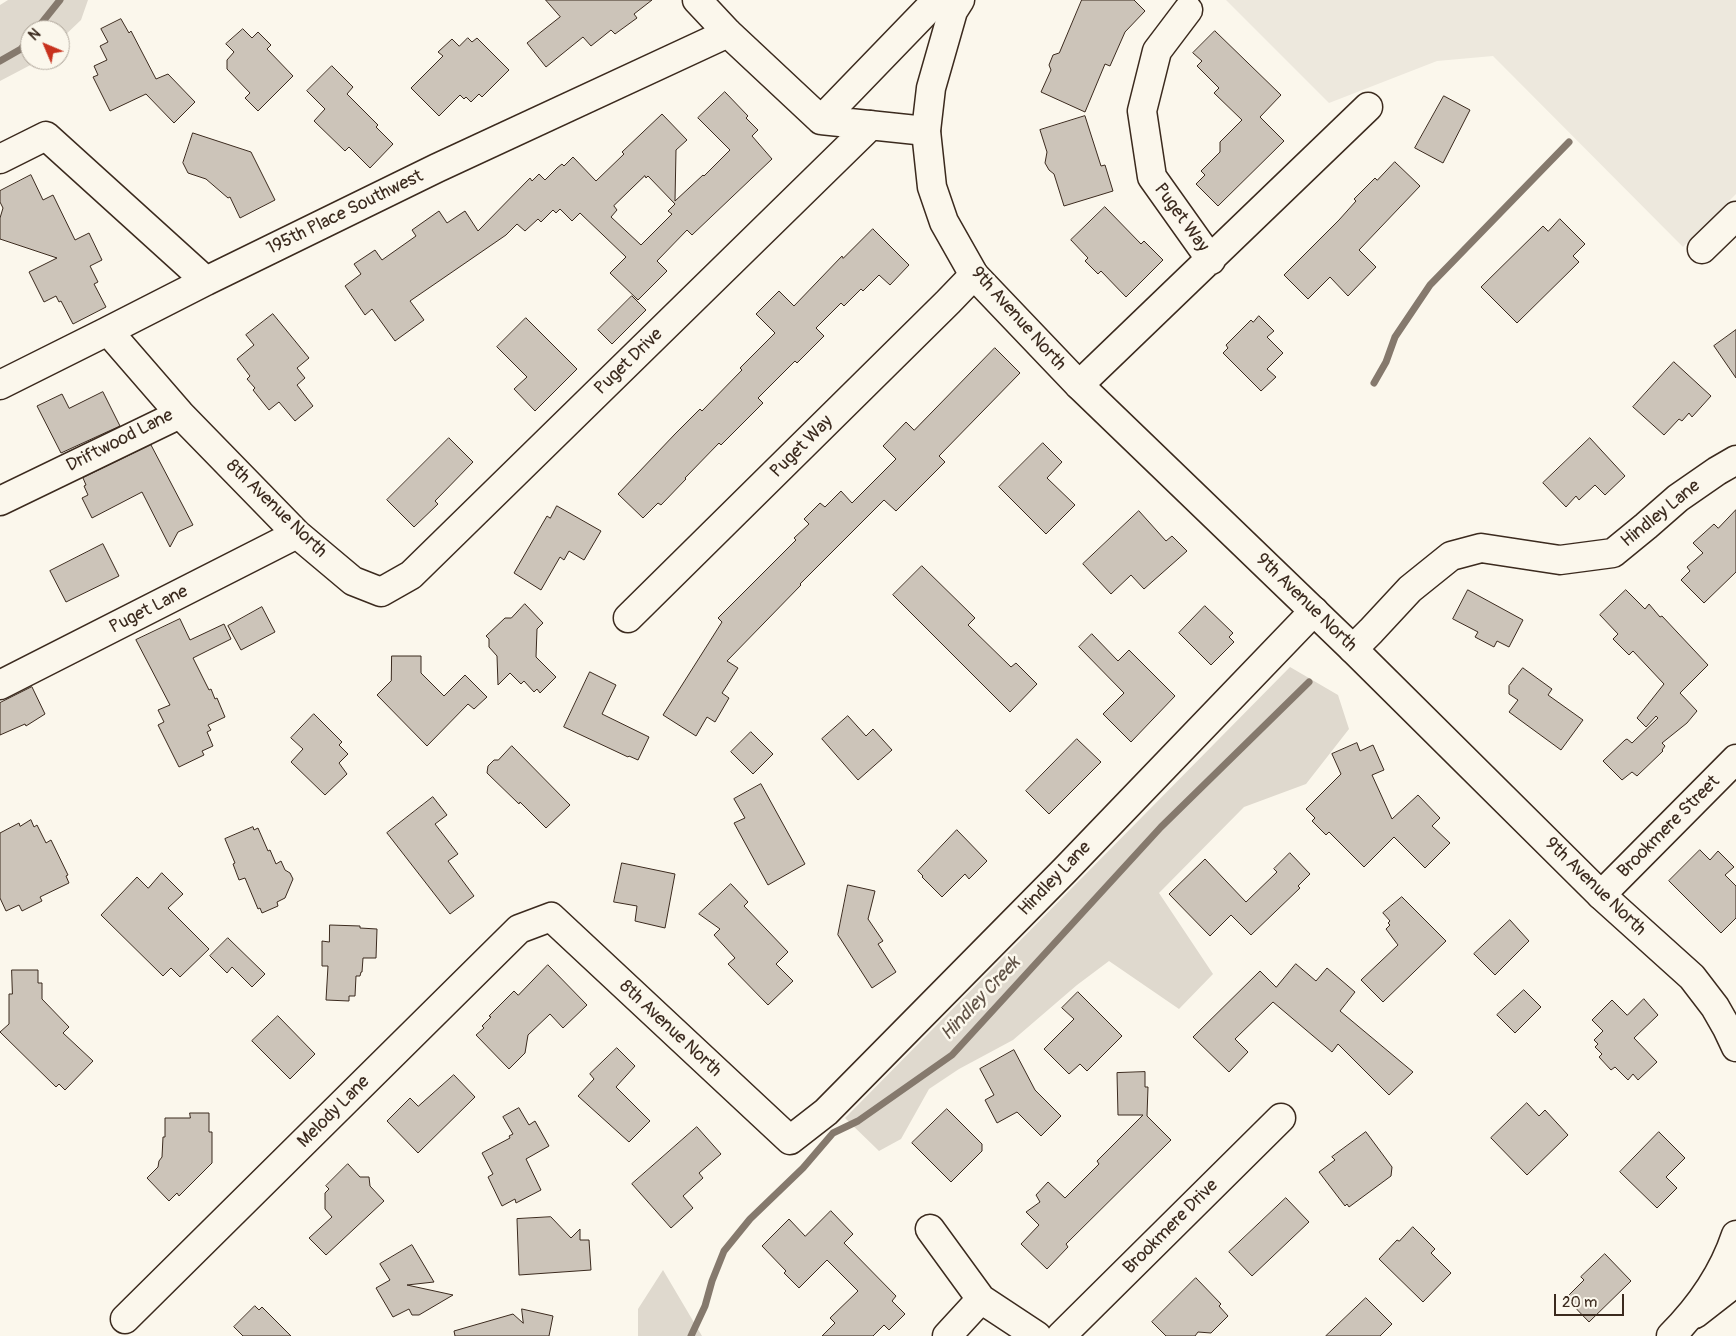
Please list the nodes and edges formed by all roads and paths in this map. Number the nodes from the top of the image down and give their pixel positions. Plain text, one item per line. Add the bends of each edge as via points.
1 (697, 0) edge
2 (937, 0) edge
3 (960, 0) edge
4 (1188, 10) dead end
5 (728, 33) junction
6 (1368, 107) dead end
7 (821, 120) junction
8 (871, 125) junction
9 (926, 131) junction
10 (0, 159) edge
11 (1736, 216) edge
12 (1702, 249) dead end
13 (1211, 260) junction
14 (974, 274) junction
15 (206, 281) junction
16 (108, 331) junction
17 (0, 384) edge
18 (1079, 385) junction
19 (180, 414) junction
20 (1736, 460) edge
21 (0, 500) edge
22 (297, 534) junction
23 (381, 592) joint
24 (1314, 612) junction
25 (628, 618) dead end
26 (1353, 649) junction
27 (0, 685) edge
28 (1736, 759) edge
29 (1601, 896) junction
30 (551, 917) joint
31 (1736, 1047) edge
32 (1281, 1118) dead end
33 (790, 1140) joint
34 (930, 1229) dead end
35 (1736, 1235) edge
36 (1736, 1282) edge
37 (981, 1299) junction
38 (126, 1319) dead end
39 (1677, 1330) edge
40 (947, 1336) edge
41 (1037, 1336) edge
42 (1061, 1336) edge

1 - 5 street
2 - 7 street
3 - 9 street, 9th Avenue North via 931,88
4 - 13 street, Puget Way via 1157,51 1142,111 1152,177
5 - 7 street
5 - 15 street, 195th Place Southwest via 437,168
6 - 13 street, Puget Way
7 - 8 street
8 - 9 street
8 - 23 street, Puget Drive via 411,575
9 - 14 street, 9th Avenue North via 932,187 944,222
10 - 15 street via 46,136
11 - 12 street
13 - 18 street, Puget Way
14 - 18 street, 9th Avenue North
14 - 25 street, Puget Way
15 - 16 street
16 - 17 street
16 - 19 street, Driftwood Lane
18 - 24 street, 9th Avenue North
19 - 21 street, Driftwood Lane
19 - 22 street, 8th Avenue North
20 - 26 street, Hindley Lane via 1678,498 1612,553 1560,560 1482,548 1451,556 1410,589
22 - 23 street, 8th Avenue North via 353,581
22 - 27 street, Puget Lane
24 - 26 street, 9th Avenue North
24 - 33 street, Hindley Lane via 833,1105
26 - 29 street, 9th Avenue North
28 - 29 street, Brookmere Street
29 - 31 street, 9th Avenue North via 1692,977 1715,1006
30 - 33 street, 8th Avenue North
30 - 38 street, Melody Lane via 519,929
32 - 42 street, Brookmere Drive
34 - 37 street
35 - 39 street via 1712,1286
36 - 39 street
37 - 40 street
37 - 41 street

